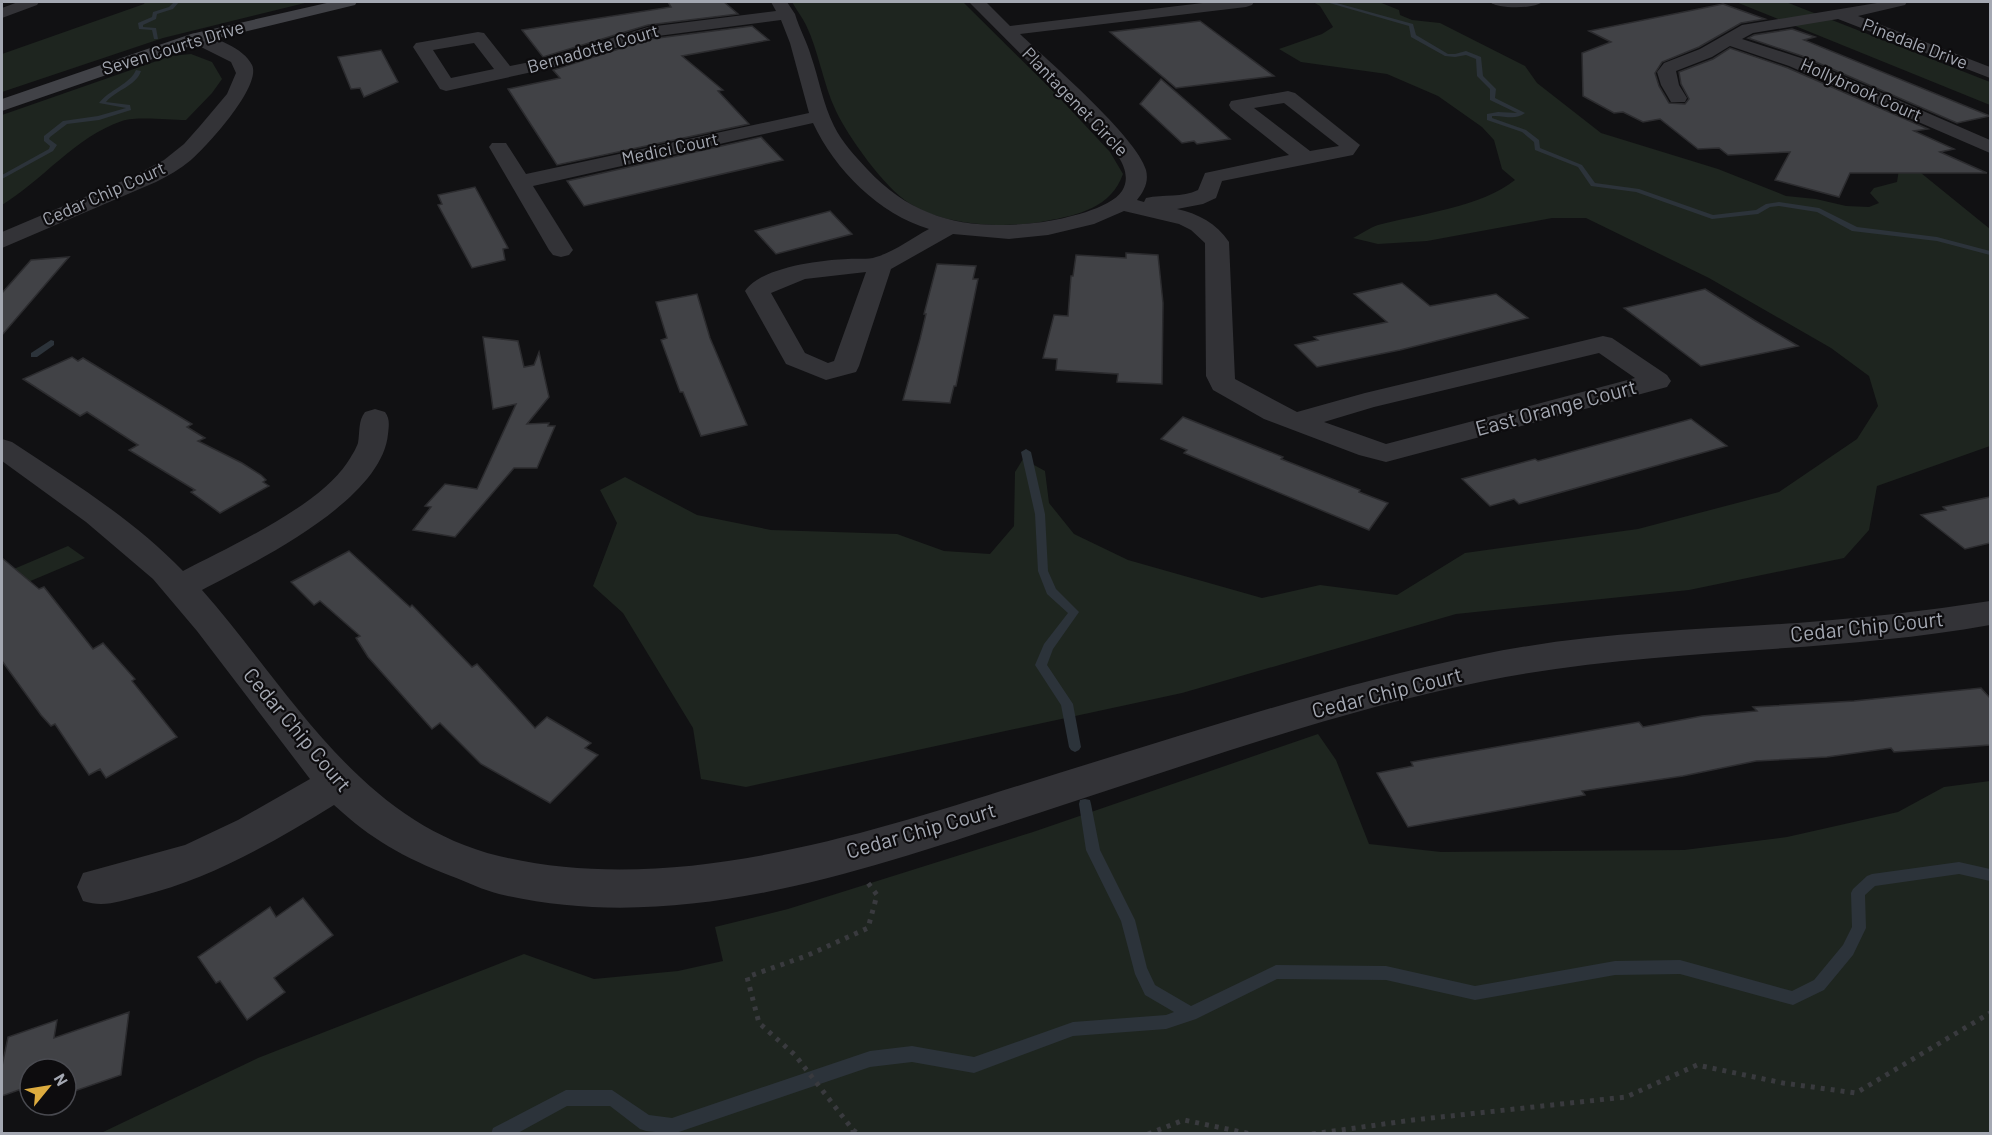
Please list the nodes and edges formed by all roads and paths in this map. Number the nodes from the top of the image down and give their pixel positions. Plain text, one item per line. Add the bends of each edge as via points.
1 (31, 2) edge
2 (349, 2) edge
3 (977, 2) edge
4 (1129, 2) edge
5 (1246, 2) edge
6 (1498, 2) edge
7 (1534, 2) edge
8 (1806, 2) edge
9 (1899, 2) edge
10 (10, 8) edge
11 (783, 8) edge
12 (1145, 14) junction
13 (1838, 14) junction
14 (1006, 31) junction
15 (197, 38) junction
16 (1728, 40) junction
17 (506, 73) dead end
18 (1990, 73) edge
19 (1678, 98) dead end
20 (2, 105) edge
21 (820, 116) junction
22 (499, 147) dead end
23 (1990, 147) edge
24 (1306, 158) junction
25 (520, 182) junction
26 (1122, 204) junction
27 (949, 226) junction
28 (2, 241) edge
29 (561, 250) dead end
30 (880, 265) junction
31 (375, 418) dead end
32 (1296, 421) junction
33 (2, 448) edge
34 (180, 587) junction
35 (1990, 613) edge
36 (337, 783) junction
37 (847, 854) junction
38 (98, 887) dead end
39 (1990, 1013) edge
40 (855, 1132) edge
41 (1148, 1134) edge
42 (1251, 1134) edge
43 (1312, 1134) edge

1 - 10 street
2 - 15 street, Seven Courts Drive
3 - 14 street, Plantagenet Circle
4 - 12 street
5 - 12 street
6 - 7 street
8 - 13 street, Pinedale Drive
9 - 13 street
11 - 17 street, Bernadotte Court via 648,32
11 - 21 street via 799,39
12 - 14 street
13 - 16 street via 1759,26
13 - 18 street, Pinedale Drive
14 - 26 street, Plantagenet Circle via 1103,126 1132,162 1135,190
15 - 20 street, Seven Courts Drive
15 - 28 street, Cedar Chip Court via 238,59 246,75 236,96 188,152 150,177
16 - 19 street via 1670,67 1666,78
16 - 23 street, Hollybrook Court via 1795,62
21 - 25 street, Medici Court
21 - 27 street via 853,166 883,197 915,216
22 - 25 street
24 - 24 street via 1346,151 1350,145 1288,97 1238,105
24 - 26 street via 1212,177 1208,193 1188,202
25 - 29 street
26 - 27 street via 1050,230 999,231
26 - 32 street, East Orange Court via 1183,219 1211,232 1217,243 1223,384
27 - 30 street
30 - 30 street via 836,265 770,282 757,291 795,358 826,372 846,366
31 - 34 street via 374,444 346,486 304,517
32 - 32 street, East Orange Court via 1386,453 1657,381 1603,344
33 - 34 street, Cedar Chip Court via 103,521
34 - 36 street, Cedar Chip Court
35 - 37 street, Cedar Chip Court via 1892,627 1645,646 1487,668 1287,719
36 - 37 street, Cedar Chip Court via 417,844 468,866 559,885 687,885 756,876
36 - 38 street via 247,836 199,859
37 - 40 path via 877,895 868,928 747,977 759,1023 795,1055
39 - 43 path via 1856,1093 1697,1065 1626,1097
41 - 42 path via 1184,1120

